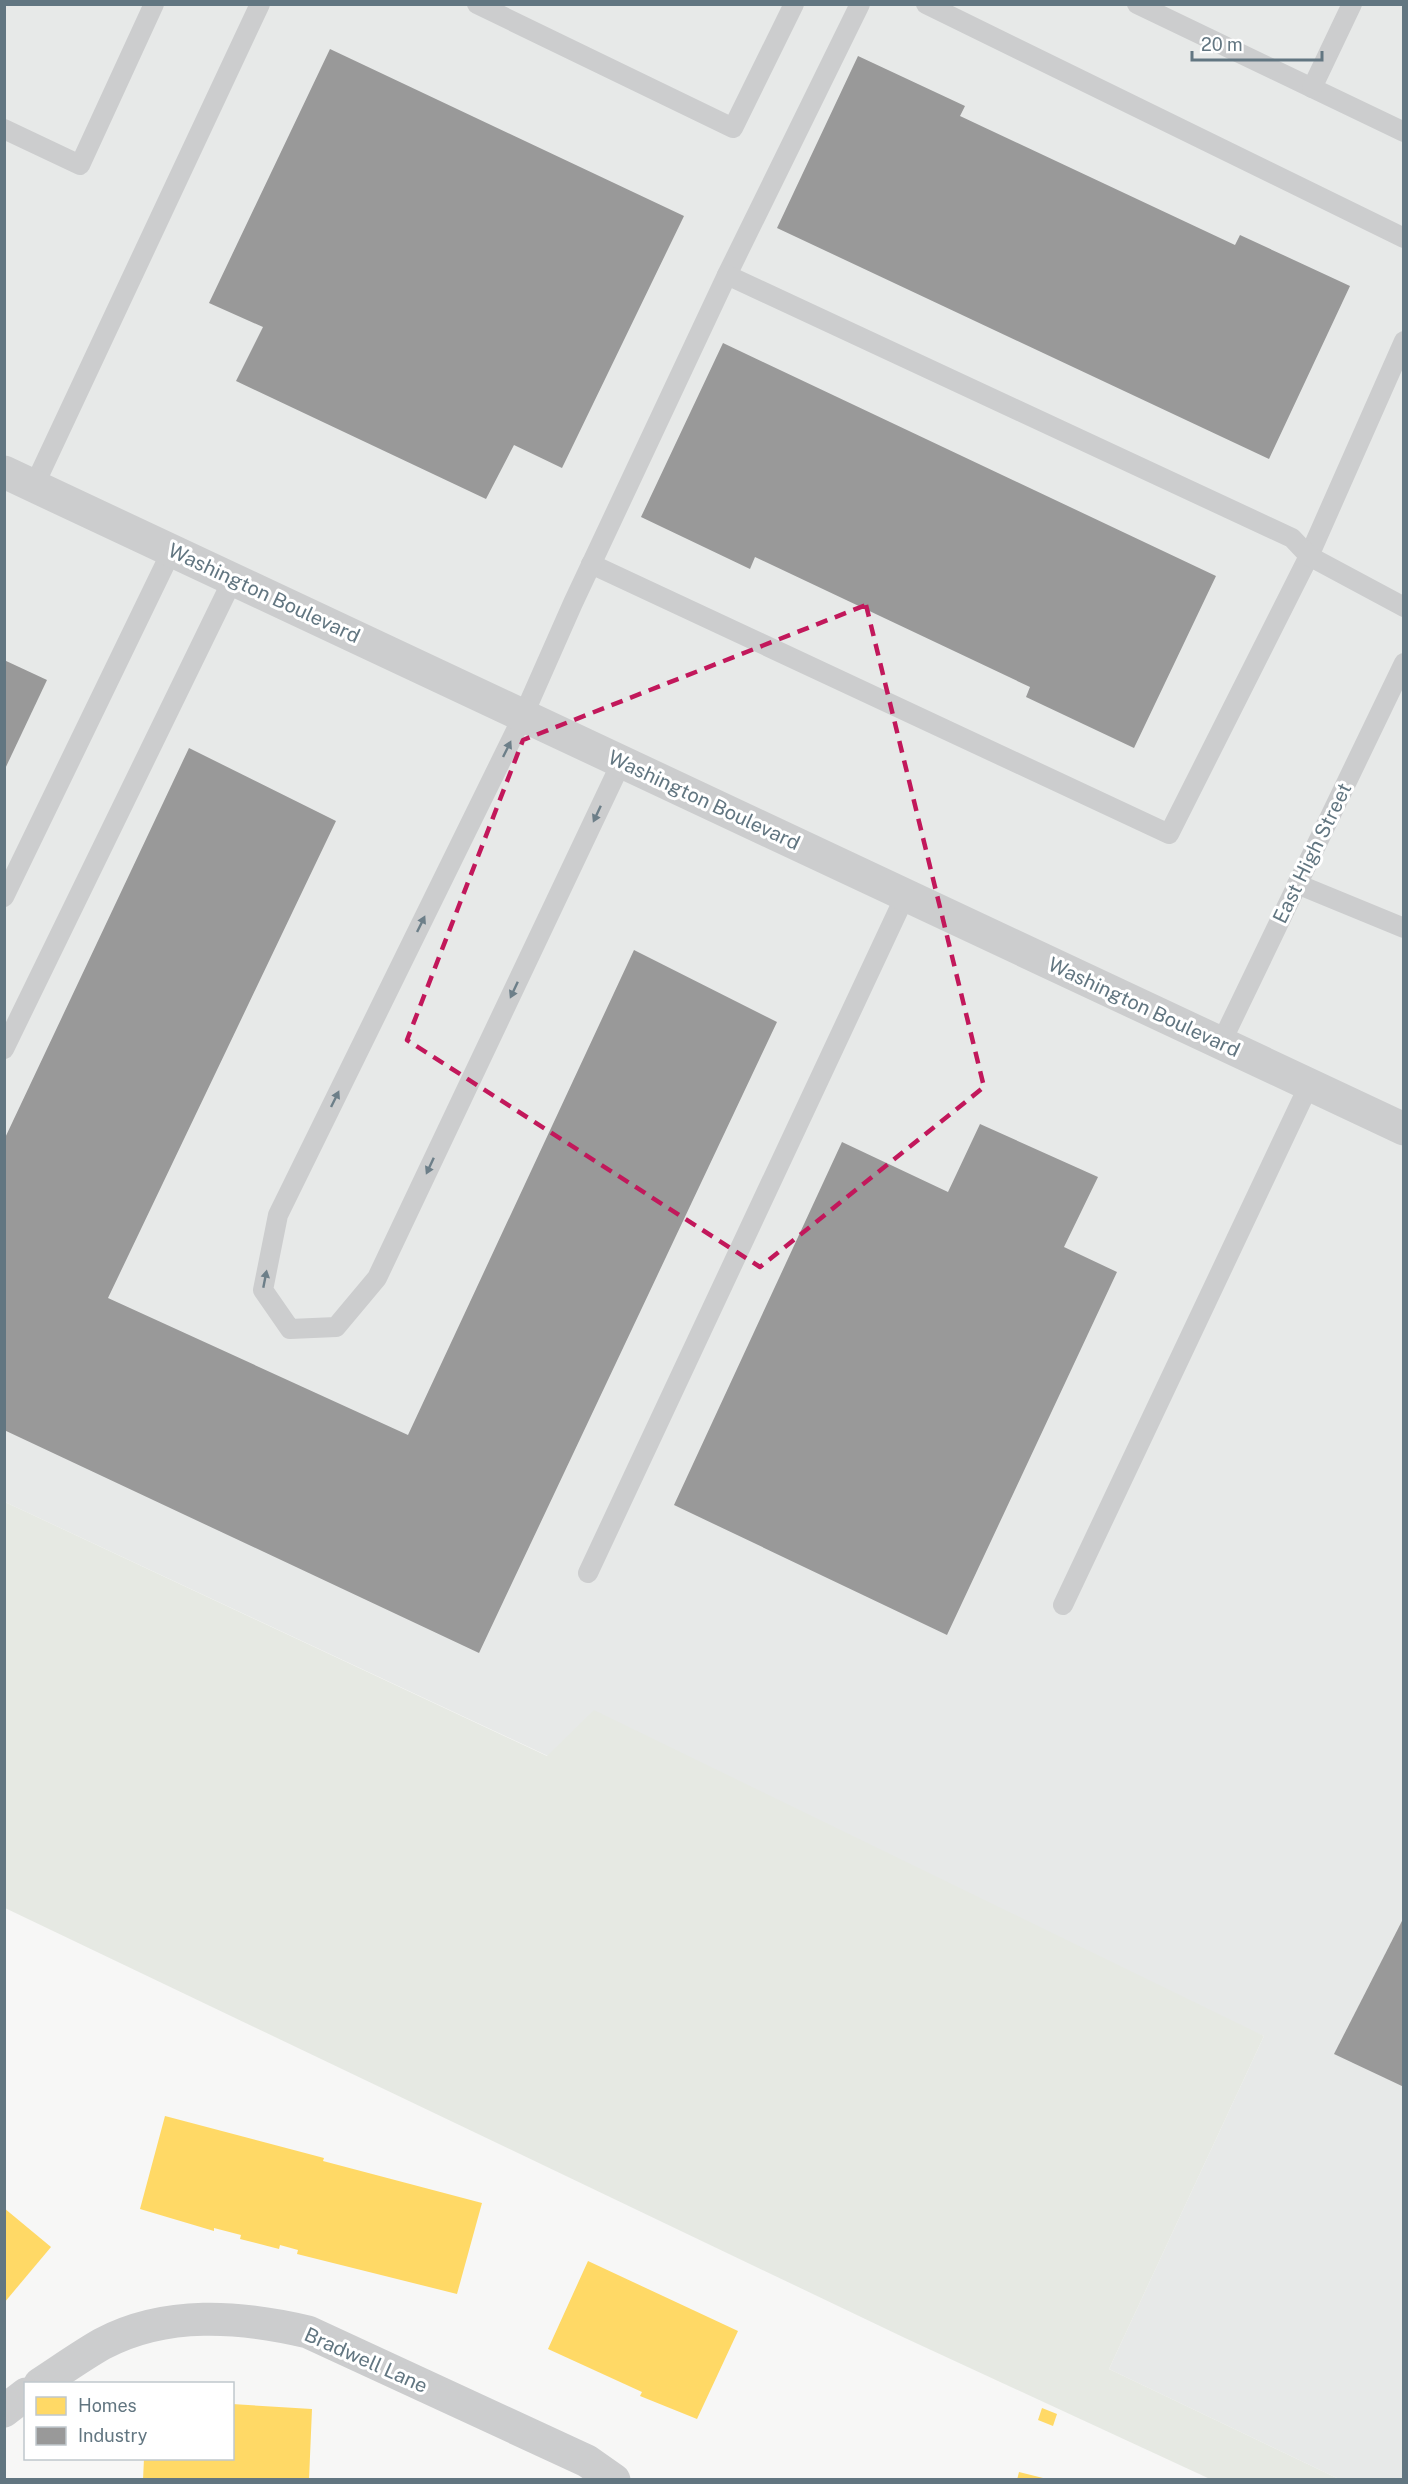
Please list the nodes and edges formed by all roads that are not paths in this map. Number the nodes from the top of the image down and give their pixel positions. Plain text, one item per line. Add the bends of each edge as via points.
1 (154, 4) edge
2 (260, 4) edge
3 (477, 4) edge
4 (794, 4) edge
5 (860, 4) edge
6 (926, 4) edge
7 (1137, 4) edge
8 (1352, 4) edge
9 (1312, 88) junction
10 (4, 129) edge
11 (1404, 132) edge
12 (1404, 238) edge
13 (727, 275) junction
14 (1404, 340) edge
15 (4, 472) edge
16 (34, 486) junction
17 (172, 550) junction
18 (1309, 556) junction
19 (591, 564) junction
20 (233, 579) junction
21 (1404, 607) edge
22 (1403, 664) edge
23 (524, 714) junction
24 (622, 761) junction
25 (1298, 884) junction
26 (906, 894) junction
27 (4, 897) edge
28 (1404, 928) edge
29 (1221, 1043) junction
30 (4, 1049) edge
31 (1309, 1085) junction
32 (1404, 1129) edge
33 (588, 1574) dead end
34 (1063, 1605) dead end
35 (43, 2382) edge
36 (24, 2396) edge
37 (4, 2411) edge
38 (614, 2480) edge

1 - 10 lane via 80,165
2 - 16 lane
3 - 4 lane via 733,128
5 - 13 lane
6 - 12 lane
7 - 9 lane
8 - 9 lane
9 - 11 lane
13 - 18 lane via 1292,538
13 - 19 lane
14 - 18 lane
15 - 16 street, Washington Boulevard
16 - 17 street, Washington Boulevard
17 - 20 street, Washington Boulevard
17 - 27 lane
18 - 19 lane via 1169,834
18 - 21 lane
19 - 23 lane
20 - 23 street, Washington Boulevard
20 - 30 lane
22 - 25 lane, East High Street
23 - 24 street, Washington Boulevard
24 -> 23 lane via 377,1278 336,1328 290,1329 263,1290 278,1215
24 - 26 street, Washington Boulevard
25 - 28 lane
25 - 29 lane, East High Street
26 - 29 street, Washington Boulevard
26 - 33 lane
29 - 31 street, Washington Boulevard
31 - 32 street, Washington Boulevard
31 - 34 lane
35 - 38 street, Bradwell Lane via 103,2344 149,2326 191,2319 264,2322 308,2332 588,2461
36 - 37 street

